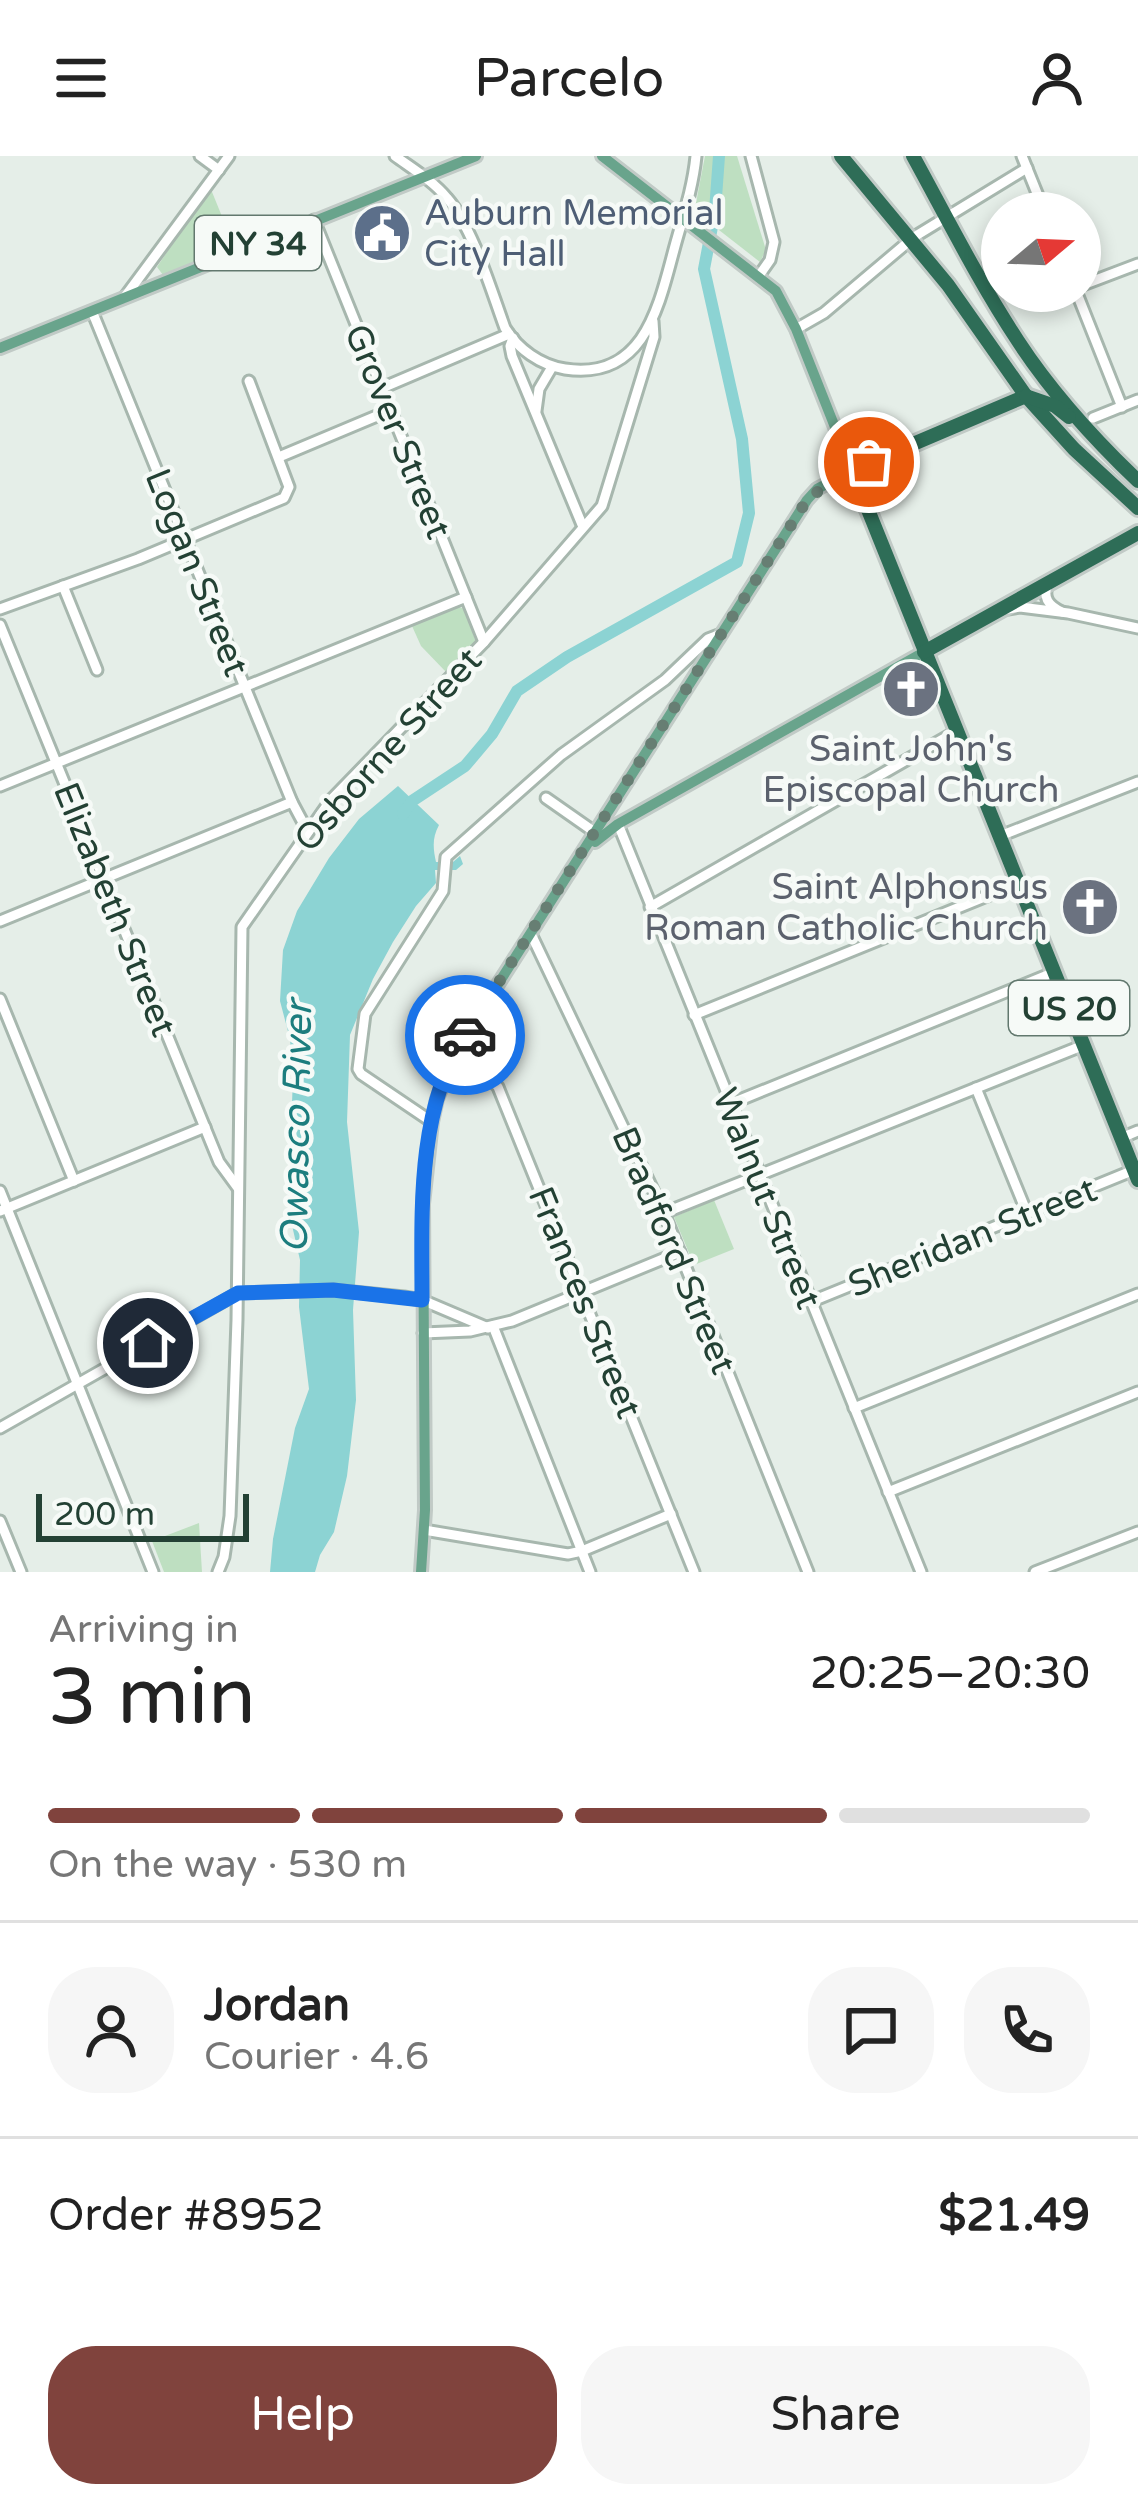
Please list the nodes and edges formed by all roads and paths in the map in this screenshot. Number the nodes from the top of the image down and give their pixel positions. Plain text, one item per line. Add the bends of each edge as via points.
1 (200, 156) edge
2 (230, 156) edge
3 (476, 156) edge
4 (602, 156) edge
5 (696, 156) edge
6 (751, 156) edge
7 (841, 156) edge
8 (913, 156) edge
9 (1022, 156) edge
10 (402, 158) edge
11 (1027, 168) junction
12 (219, 170) junction
13 (424, 177) junction
14 (1037, 192) edge
15 (946, 216) junction
16 (682, 218) junction
17 (314, 220) junction
18 (911, 239) junction
19 (1138, 264) edge
20 (758, 277) junction
21 (1101, 279) edge
22 (124, 298) junction
23 (92, 311) junction
24 (1087, 312) edge
25 (653, 321) junction
26 (796, 329) junction
27 (511, 336) junction
28 (0, 348) edge
29 (552, 367) junction
30 (249, 381) dead end
31 (382, 388) junction
32 (1026, 396) junction
33 (1138, 400) edge
34 (1122, 407) junction
35 (391, 410) junction
36 (536, 418) junction
37 (1087, 421) junction
38 (278, 457) junction
39 (852, 470) junction
40 (1138, 481) edge
41 (1138, 508) edge
42 (583, 527) junction
43 (1138, 533) edge
44 (184, 540) junction
45 (1049, 581) junction
46 (63, 586) junction
47 (466, 598) junction
48 (0, 609) edge
49 (992, 613) junction
50 (1068, 613) junction
51 (0, 625) edge
52 (1138, 628) edge
53 (721, 634) junction
54 (484, 642) junction
55 (4, 647) edge
56 (924, 652) junction
57 (97, 670) dead end
58 (245, 687) junction
59 (958, 731) junction
60 (57, 764) junction
61 (1138, 782) edge
62 (0, 786) edge
63 (547, 798) dead end
64 (292, 802) junction
65 (607, 816) junction
66 (618, 824) junction
67 (308, 832) junction
68 (596, 832) junction
69 (1000, 836) junction
70 (577, 862) junction
71 (104, 879) junction
72 (1019, 883) junction
73 (650, 907) junction
74 (0, 921) edge
75 (531, 934) junction
76 (1054, 972) junction
77 (0, 999) edge
78 (694, 1015) junction
79 (459, 1044) junction
80 (1084, 1045) junction
81 (976, 1088) junction
82 (730, 1104) junction
83 (432, 1122) junction
84 (205, 1127) junction
85 (1138, 1131) edge
86 (1121, 1138) junction
87 (1136, 1174) edge
88 (759, 1175) junction
89 (74, 1181) junction
90 (239, 1189) junction
91 (0, 1191) edge
92 (3, 1210) edge
93 (664, 1213) junction
94 (1027, 1214) junction
95 (680, 1252) junction
96 (583, 1291) junction
97 (238, 1293) junction
98 (1138, 1294) edge
99 (422, 1300) junction
100 (810, 1302) junction
101 (490, 1327) junction
102 (423, 1333) junction
103 (77, 1384) junction
104 (1138, 1392) edge
105 (854, 1408) junction
106 (0, 1428) edge
107 (888, 1492) junction
108 (670, 1514) junction
109 (0, 1521) edge
110 (424, 1530) junction
111 (1138, 1532) edge
112 (582, 1551) junction
113 (21, 1572) edge
114 (154, 1572) edge
115 (218, 1572) edge
116 (422, 1572) edge
117 (590, 1572) edge
118 (694, 1572) edge
119 (808, 1572) edge
120 (920, 1572) edge
121 (1035, 1572) edge

1 - 12 street
2 - 12 street
3 - 13 main road, NY 34
4 - 16 main road
5 - 16 street, Osborne Street
6 - 20 street via 774,242
7 - 18 highway
8 - 15 highway
9 - 11 street
10 - 13 street
11 - 14 street
11 - 15 street
12 - 22 street
13 - 17 main road, NY 34
13 - 27 street via 460,217
15 - 18 street
15 - 37 highway via 1016,338
16 - 20 main road
16 - 25 street, Osborne Street
17 - 22 main road, NY 34
17 - 31 street, Grover Street
18 - 26 street
18 - 32 highway
19 - 21 street
20 - 26 main road
22 - 23 main road, NY 34
23 - 28 main road, NY 34
23 - 44 street, Logan Street
24 - 34 street
25 - 29 street via 609,364
25 - 42 street, Osborne Street via 655,337 604,503
26 - 39 main road
27 - 29 street
27 - 31 street
27 - 36 street
29 - 36 street
30 - 38 street
31 - 35 street, Grover Street
32 - 37 highway
32 - 39 highway
32 - 41 highway
33 - 34 street
34 - 37 street
35 - 38 street
35 - 47 street, Grover Street
36 - 42 street
37 - 40 highway
38 - 44 street via 290,490 284,498
39 - 53 main road via 807,500
39 - 56 highway, US 20
42 - 54 street, Osborne Street
43 - 45 highway
44 - 46 street
44 - 58 street, Logan Street
45 - 49 highway
45 - 50 street via 1046,600
46 - 48 street
46 - 57 street
47 - 54 street, Grover Street
47 - 58 street
49 - 50 street
49 - 56 highway
50 - 52 street
51 - 55 street, Elizabeth Street
53 - 65 main road
53 - 83 street via 561,754 446,857 443,891 367,1010 358,1056 361,1074
54 - 67 street, Osborne Street
55 - 60 street, Elizabeth Street
56 - 59 highway, US 20
56 - 66 main road
58 - 60 street
58 - 64 street, Logan Street
59 - 69 highway, US 20
59 - 73 street
60 - 62 street
60 - 71 street, Elizabeth Street
61 - 69 street
63 - 68 street
64 - 67 street, Logan Street
64 - 71 street
65 - 66 main road
65 - 68 main road
66 - 70 main road
66 - 73 street, Walnut Street
67 - 90 street, Osborne Street via 242,927
68 - 70 main road
69 - 72 highway, US 20
70 - 75 main road
71 - 74 street
71 - 84 street, Elizabeth Street
72 - 76 highway, US 20
72 - 78 street
73 - 78 street, Walnut Street
75 - 79 main road
75 - 93 street, Bradford Street
76 - 80 highway, US 20
76 - 82 street
77 - 89 street
78 - 82 street, Walnut Street
79 - 83 main road
79 - 96 street, Frances Street via 498,1087
80 - 81 street
80 - 86 highway, US 20
81 - 88 street
81 - 94 street
82 - 88 street, Walnut Street
83 - 99 main road
84 - 89 street
84 - 90 street, Elizabeth Street
85 - 86 street
86 - 87 highway, US 20
87 - 94 street, Sheridan Street
88 - 93 street
88 - 100 street, Walnut Street
89 - 92 street
90 - 97 street, Osborne Street
91 - 92 street
92 - 103 street
93 - 95 street, Bradford Street
94 - 100 street, Sheridan Street
95 - 96 street
95 - 119 street, Bradford Street
96 - 101 street
96 - 108 street, Frances Street
97 - 99 street
97 - 103 street
97 - 115 street, Osborne Street via 230,1516
98 - 105 street
99 - 101 street
99 - 102 main road
100 - 105 street, Walnut Street
101 - 102 street
101 - 112 street
102 - 110 main road
103 - 106 street
103 - 114 street
104 - 107 street
105 - 107 street, Walnut Street
107 - 120 street, Walnut Street
108 - 112 street
108 - 118 street, Frances Street
109 - 113 street
110 - 112 street
110 - 116 main road
111 - 121 street
112 - 117 street

